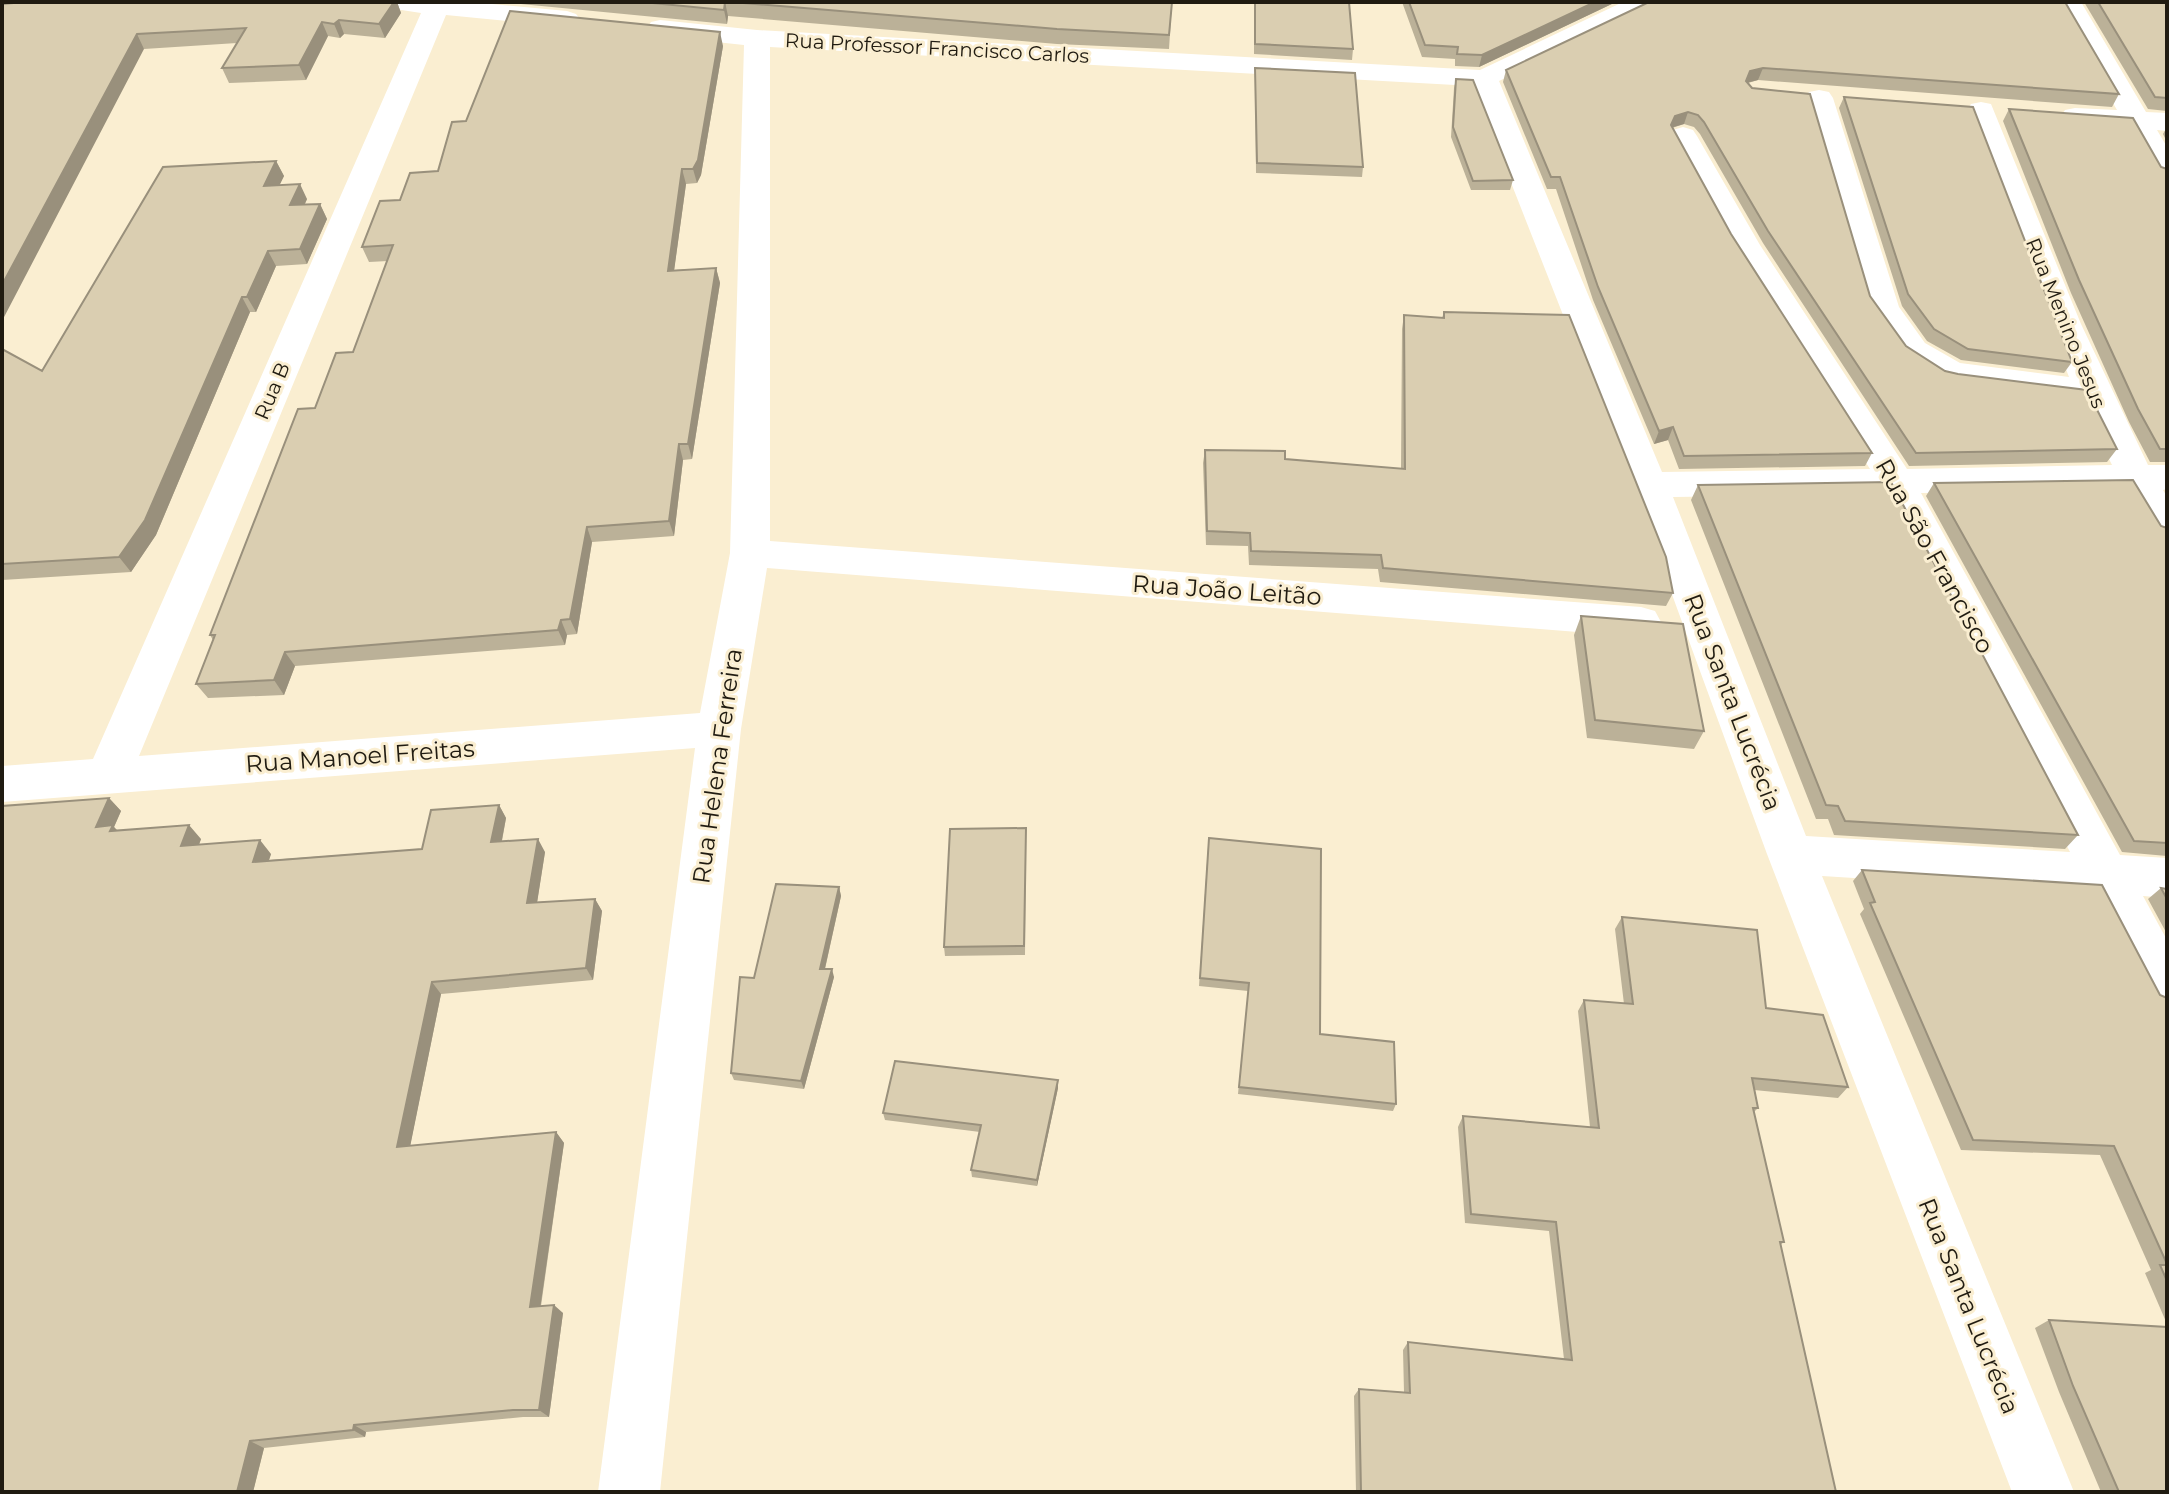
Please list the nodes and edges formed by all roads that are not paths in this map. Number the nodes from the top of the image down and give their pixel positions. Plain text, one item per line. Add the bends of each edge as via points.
1 (391, 2) edge
2 (1643, 2) edge
3 (2068, 2) edge
4 (437, 6) junction
5 (593, 22) edge
6 (640, 26) edge
7 (736, 28) junction
8 (1484, 78) junction
9 (1819, 98) dead end
10 (1982, 110) dead end
11 (2043, 114) edge
12 (2136, 120) junction
13 (2167, 122) edge
14 (1683, 136) dead end
15 (2167, 172) edge
16 (2092, 391) junction
17 (2150, 477) edge
18 (1896, 481) junction
19 (1650, 485) junction
20 (2167, 528) edge
21 (750, 553) junction
22 (1704, 627) junction
23 (719, 729) junction
24 (108, 776) junction
25 (2, 784) edge
26 (1790, 854) junction
27 (2106, 874) junction
28 (2167, 878) edge
29 (2167, 988) edge
30 (629, 1492) edge
31 (2043, 1492) edge

1 - 4 street
2 - 8 street
3 - 12 street
4 - 5 street
4 - 24 street, Rua B
6 - 7 street, Rua Professor Francisco Carlos
7 - 8 street, Rua Professor Francisco Carlos
7 - 21 street, Rua Helena Ferreira
8 - 19 street, Rua Santa Lucrécia
9 - 16 street via 1883,308 1913,350 1951,373
10 - 16 street, Rua Menino Jesus
11 - 12 street
12 - 13 street
12 - 15 street
14 - 18 street, Rua São Francisco via 1744,245
16 - 17 street, Rua Menino Jesus
17 - 18 street
17 - 20 street, Rua Menino Jesus
18 - 19 street
18 - 27 street, Rua São Francisco
19 - 22 street, Rua Santa Lucrécia
21 - 22 street, Rua João Leitão
21 - 23 street, Rua Helena Ferreira
22 - 26 street, Rua Santa Lucrécia
23 - 24 street, Rua Manoel Freitas
23 - 30 street, Rua Helena Ferreira
24 - 25 street, Rua Manoel Freitas
26 - 27 street
26 - 31 street, Rua Santa Lucrécia
27 - 28 street
27 - 29 street, Rua São Francisco

